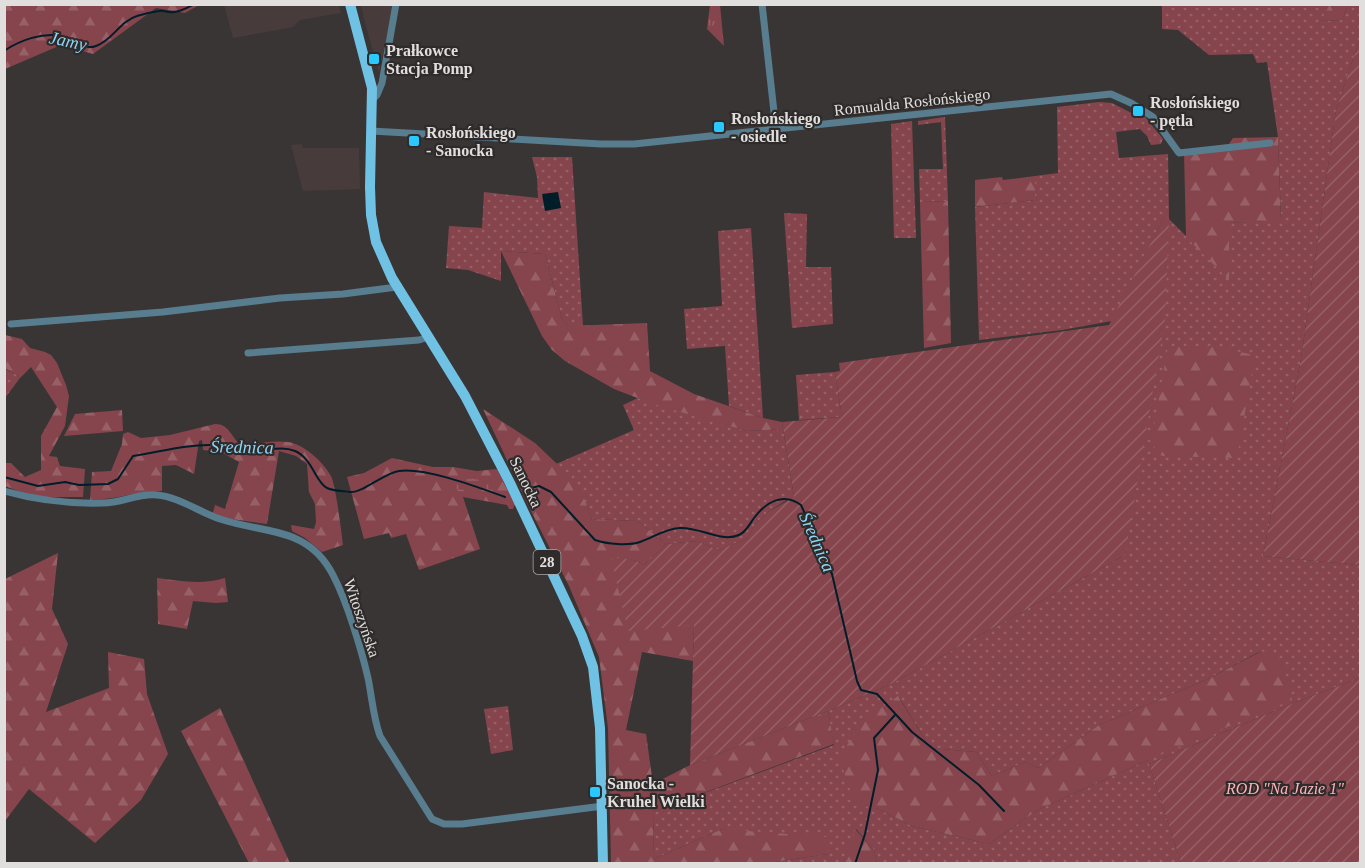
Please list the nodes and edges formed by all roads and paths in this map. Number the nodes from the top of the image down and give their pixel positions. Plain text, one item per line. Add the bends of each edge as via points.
1 (350, 4) edge
2 (396, 4) edge
3 (762, 4) edge
4 (372, 100) junction
5 (776, 130) junction
6 (371, 131) junction
7 (1270, 143) dead end
8 (398, 287) junction
9 (11, 324) dead end
10 (429, 337) junction
11 (248, 353) dead end
12 (4, 491) edge
13 (603, 806) junction
14 (603, 864) edge

1 - 4 main road, 28 via 370,77
2 - 4 street via 382,83
3 - 5 street
4 - 6 main road, 28
5 - 6 street, Romualda Rosłońskiego via 664,142 601,144
5 - 7 street, Romualda Rosłońskiego via 1111,94 1153,117 1179,153
6 - 8 main road, Sanocka / 28 via 373,226 383,261
8 - 9 street
8 - 10 main road, Sanocka / 28
10 - 11 street
10 - 13 main road, Sanocka / 28 via 510,483 590,656 599,702
12 - 13 street, Witoszyńska via 46,500 103,503 143,495 165,496 221,519 304,542 322,556 334,577 365,667 376,726 432,819 462,824
13 - 14 main road, Sanocka / 28

